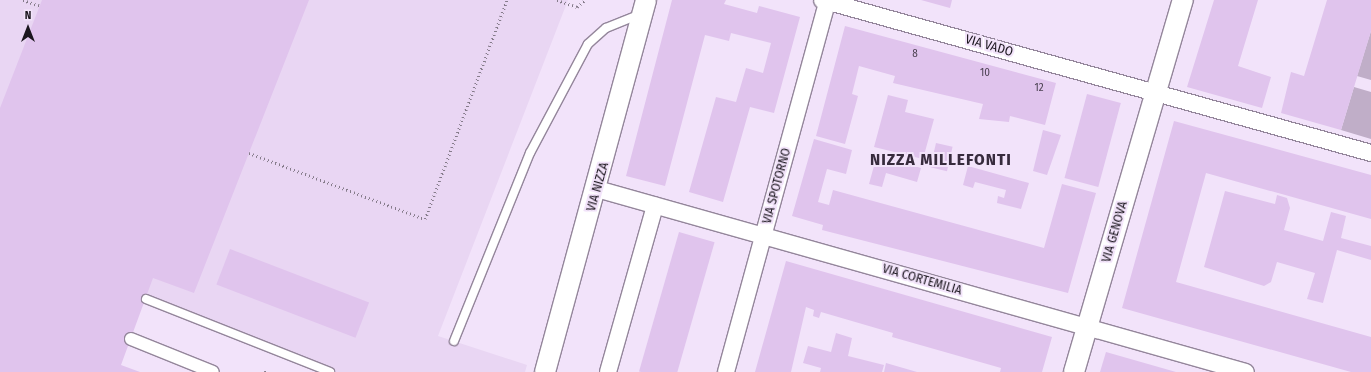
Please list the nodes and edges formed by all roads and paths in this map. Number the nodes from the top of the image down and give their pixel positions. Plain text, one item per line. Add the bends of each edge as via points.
1 (23, 0) edge
2 (507, 0) edge
3 (557, 0) edge
4 (585, 0) edge
5 (1183, 0) edge
6 (826, 1) edge
7 (40, 6) dead end
8 (644, 6) edge
9 (1155, 93) junction
10 (249, 153) dead end
11 (1371, 153) edge
12 (597, 189) junction
13 (655, 206) junction
14 (763, 236) junction
15 (146, 299) dead end
16 (1088, 327) junction
17 (131, 339) dead end
18 (454, 341) dead end
19 (213, 372) edge
20 (330, 372) edge
21 (545, 372) edge
22 (608, 372) edge
23 (726, 372) edge
24 (1074, 372) edge
25 (1246, 372) edge

1 - 7 path
2 - 10 path via 425,219
3 - 4 path via 577,7
5 - 9 street, VIA GENOVA
6 - 9 street, VIA VADO
6 - 14 street, VIA SPOTORNO
8 - 12 street, VIA NIZZA
8 - 18 lane via 606,28 588,44 530,153
9 - 11 street
9 - 16 street, VIA GENOVA
12 - 13 street, VIA CORTEMILIA
12 - 21 street, VIA NIZZA
13 - 14 street, VIA CORTEMILIA
13 - 22 street
14 - 16 street, VIA CORTEMILIA
14 - 23 street, VIA SPOTORNO
15 - 20 lane
16 - 24 street, VIA GENOVA
16 - 25 street, VIA CORTEMILIA
17 - 19 street

